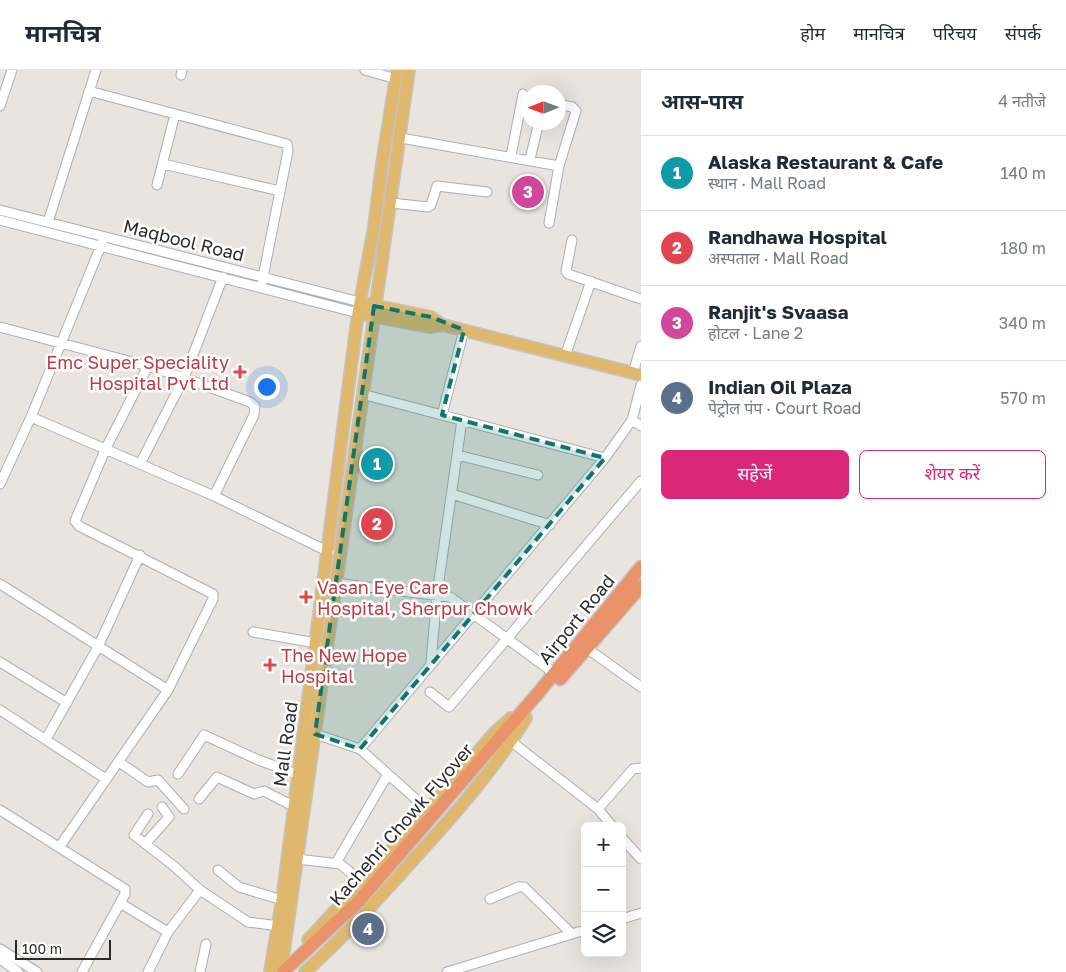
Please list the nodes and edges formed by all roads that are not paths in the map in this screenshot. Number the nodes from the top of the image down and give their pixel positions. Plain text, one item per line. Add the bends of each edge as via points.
1 (12, 70) edge
2 (96, 70) edge
3 (365, 70) edge
4 (409, 70) edge
5 (397, 75) edge
6 (89, 91) junction
7 (521, 104) edge
8 (0, 106) edge
9 (566, 106) edge
10 (175, 114) junction
11 (537, 130) edge
12 (401, 138) junction
13 (511, 156) junction
14 (530, 159) junction
15 (163, 164) junction
16 (559, 166) junction
17 (157, 185) dead end
18 (280, 191) junction
19 (487, 192) dead end
20 (390, 203) junction
21 (0, 210) edge
22 (0, 220) edge
23 (48, 222) junction
24 (550, 223) dead end
25 (103, 238) junction
26 (572, 240) dead end
27 (101, 247) junction
28 (223, 277) junction
29 (263, 277) junction
30 (592, 281) junction
31 (261, 287) junction
32 (641, 299) edge
33 (359, 307) junction
34 (374, 311) junction
35 (0, 327) edge
36 (464, 330) junction
37 (60, 342) junction
38 (641, 346) edge
39 (565, 356) junction
40 (148, 366) junction
41 (637, 374) edge
42 (184, 378) junction
43 (641, 385) edge
44 (362, 394) junction
45 (442, 415) junction
46 (31, 417) junction
47 (462, 420) junction
48 (632, 420) junction
49 (641, 426) edge
50 (106, 448) junction
51 (457, 455) junction
52 (605, 458) junction
53 (140, 464) junction
54 (538, 475) dead end
55 (641, 481) edge
56 (0, 484) edge
57 (452, 494) junction
58 (214, 496) junction
59 (550, 525) junction
60 (328, 552) junction
61 (140, 555) junction
62 (641, 567) edge
63 (335, 583) junction
64 (0, 584) edge
65 (639, 592) edge
66 (437, 594) junction
67 (474, 614) junction
68 (253, 632) dead end
69 (507, 638) junction
70 (316, 643) junction
71 (98, 647) junction
72 (588, 649) junction
73 (0, 662) edge
74 (431, 662) junction
75 (554, 674) junction
76 (641, 687) edge
77 (168, 690) junction
78 (430, 692) dead end
79 (539, 692) junction
80 (67, 703) junction
81 (0, 710) edge
82 (315, 734) junction
83 (509, 736) junction
84 (46, 738) junction
85 (360, 749) junction
86 (119, 762) junction
87 (641, 768) edge
88 (178, 774) dead end
89 (299, 774) junction
90 (388, 774) junction
91 (106, 779) junction
92 (199, 799) dead end
93 (162, 807) dead end
94 (295, 807) junction
95 (184, 809) dead end
96 (598, 809) junction
97 (0, 810) edge
98 (428, 810) junction
99 (148, 814) dead end
100 (609, 822) edge
101 (626, 842) edge
102 (144, 844) junction
103 (60, 846) junction
104 (297, 859) junction
105 (641, 859) edge
106 (336, 863) junction
107 (218, 870) dead end
108 (362, 882) junction
109 (200, 890) junction
110 (490, 899) dead end
111 (282, 900) junction
112 (120, 903) junction
113 (641, 913) edge
114 (626, 917) edge
115 (279, 926) junction
116 (581, 931) edge
117 (168, 932) junction
118 (572, 934) junction
119 (206, 944) dead end
120 (0, 949) edge
121 (0, 959) edge
122 (282, 969) edge
123 (18, 972) edge
124 (37, 972) edge
125 (82, 972) edge
126 (148, 972) edge
127 (200, 972) edge
128 (272, 972) edge
129 (296, 972) edge
130 (305, 972) edge
131 (447, 972) edge

1 - 8 street
2 - 6 street
3 - 5 street
4 - 12 main road, Mall Road
5 - 33 main road, Mall Road
6 - 10 street
6 - 23 street
7 - 13 street
9 - 16 street via 576,111
10 - 15 street
10 - 18 street via 285,142 288,151
11 - 14 street
12 - 13 street
12 - 20 main road, Mall Road
13 - 14 street
14 - 16 street
15 - 17 street
15 - 18 street
16 - 24 street
18 - 29 street
19 - 20 street via 437,186 428,207
20 - 34 main road, Mall Road
21 - 23 street, Maqbool Road
22 - 27 street, Maqbool Road
23 - 25 street, Maqbool Road
25 - 27 street
25 - 29 street, Maqbool Road
26 - 30 street via 567,273
27 - 28 street, Maqbool Road
27 - 37 street
28 - 31 street, Maqbool Road
28 - 42 street
29 - 31 street
29 - 33 street, Maqbool Road
30 - 32 street
30 - 39 street
31 - 33 street, Maqbool Road
33 - 34 main road
33 - 60 main road, Mall Road
34 - 36 main road via 431,317
34 - 44 main road, Mall Road
35 - 37 street
36 - 39 main road
36 - 45 street
37 - 40 street
37 - 46 street
38 - 41 street
39 - 41 main road
40 - 42 street
40 - 50 street
42 - 53 street
42 - 58 street via 255,406 254,415
43 - 48 street
44 - 45 street
44 - 63 main road, Mall Road
45 - 47 street
46 - 50 street
46 - 56 street
47 - 51 street
47 - 52 street
48 - 49 street
48 - 52 street
50 - 53 street
50 - 61 street via 75,521 78,526
51 - 54 street
51 - 57 street
52 - 59 street
53 - 58 street
55 - 69 street
57 - 59 street
57 - 66 street
58 - 60 street
59 - 67 street
60 - 70 main road, Mall Road
61 - 71 street
61 - 77 street via 213,594
62 - 75 highway, Airport Road
63 - 66 street
63 - 82 main road, Mall Road
64 - 71 street
65 - 72 highway, Kachehri Chowk Flyover
66 - 67 street via 455,600
66 - 74 street
67 - 69 street
67 - 74 street
68 - 70 street
69 - 75 street
69 - 78 street via 449,707
70 - 89 main road, Mall Road
71 - 77 street
71 - 80 street
72 - 76 street
72 - 83 highway, Kachehri Chowk Flyover
73 - 80 street
74 - 85 street
75 - 79 highway, Airport Road
77 - 86 street
79 - 83 highway, Kachehri Chowk Flyover
79 - 98 main road via 495,732
80 - 84 street
81 - 84 street
82 - 85 street
82 - 104 main road, Mall Road
83 - 96 street
83 - 122 highway, Kachehri Chowk Flyover via 359,901
83 - 129 highway, Kachehri Chowk Flyover via 364,906
83 - 130 main road via 442,828 357,923
84 - 91 street
85 - 90 street
86 - 91 street
86 - 95 street via 148,782 158,780
87 - 96 street via 633,770
88 - 89 street via 204,735
89 - 94 main road, Mall Road
90 - 98 street
90 - 106 street
91 - 103 street
92 - 94 street via 217,777 254,794 264,791
93 - 102 street via 169,817
94 - 111 main road, Mall Road
96 - 100 street
97 - 103 street
98 - 108 main road
99 - 102 street via 134,833
101 - 105 street
102 - 109 street
103 - 112 street via 124,888 125,894
104 - 106 street
104 - 122 main road, Mall Road
106 - 108 street
107 - 111 street via 239,888
108 - 122 main road
109 - 115 street via 248,922
109 - 117 street
110 - 118 street via 524,887
111 - 115 main road, Mall Road
112 - 117 street
112 - 125 street
113 - 114 street
115 - 128 main road, Mall Road
116 - 118 street
117 - 126 street
118 - 131 street
119 - 127 street
120 - 124 street
121 - 123 street
122 - 128 main road

